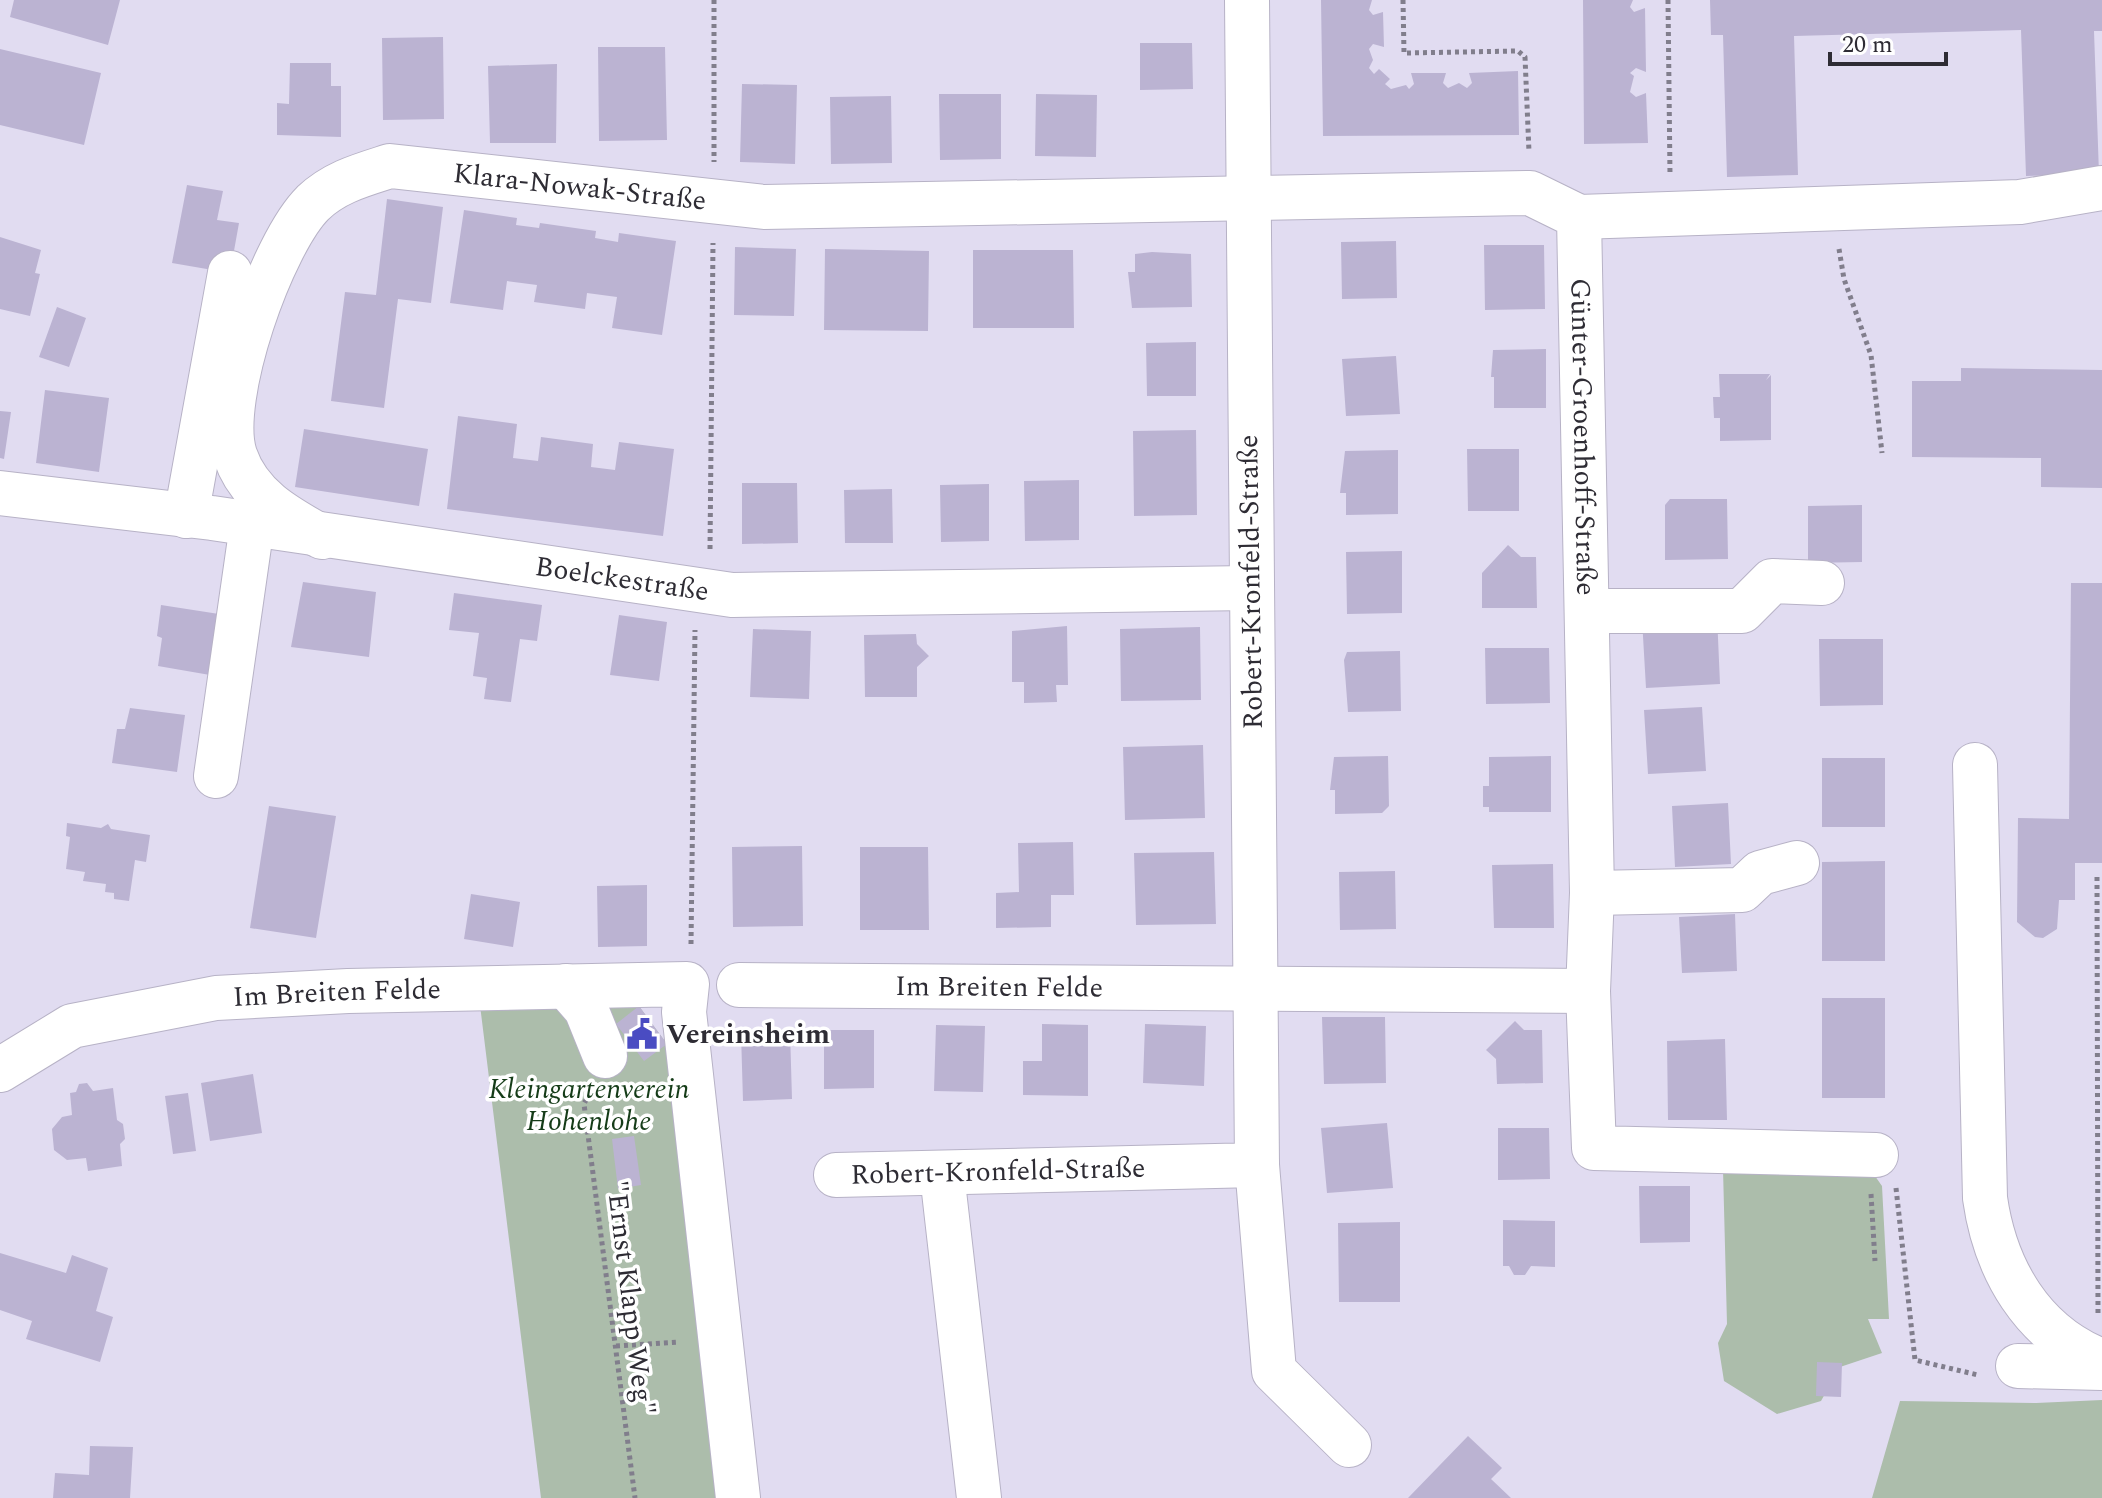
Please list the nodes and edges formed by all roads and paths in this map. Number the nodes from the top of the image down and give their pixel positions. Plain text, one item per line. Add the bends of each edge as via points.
1 (714, 0) edge
2 (1247, 0) edge
3 (1403, 0) edge
4 (1668, 0) edge
5 (2102, 188) edge
6 (1530, 193) junction
7 (1249, 198) junction
8 (710, 204) junction
9 (1833, 209) junction
10 (1671, 216) junction
11 (1579, 217) junction
12 (230, 273) dead end
13 (1882, 453) dead end
14 (0, 493) edge
15 (186, 516) junction
16 (252, 525) junction
17 (322, 537) junction
18 (1822, 583) dead end
19 (1250, 588) junction
20 (700, 589) junction
21 (1587, 611) junction
22 (1975, 765) dead end
23 (216, 776) dead end
24 (1797, 863) dead end
25 (2097, 877) dead end
26 (1592, 893) junction
27 (687, 984) junction
28 (739, 985) dead end
29 (566, 986) junction
30 (1258, 987) junction
31 (1588, 991) junction
32 (605, 1056) dead end
33 (0, 1070) edge
34 (584, 1104) dead end
35 (1876, 1155) joint
36 (1257, 1165) junction
37 (942, 1174) junction
38 (836, 1175) dead end
39 (720, 1341) junction
40 (616, 1346) junction
41 (2101, 1363) edge
42 (2018, 1366) joint
43 (1349, 1445) dead end
44 (635, 1498) edge
45 (738, 1498) edge
46 (979, 1498) edge

1 - 8 path
2 - 7 street, Robert-Kronfeld-Straße
3 - 6 path via 1404,53 1518,51 1525,57
4 - 10 path
5 - 9 street via 2020,202
6 - 7 street
6 - 11 street
7 - 8 street, Klara-Nowak-Straße
7 - 19 street, Robert-Kronfeld-Straße
8 - 17 street, Klara-Nowak-Straße via 390,166 348,179 313,204 286,241 263,292 232,397 235,454 253,490
8 - 20 path via 710,567
9 - 10 street
9 - 13 path via 1844,279 1871,355
10 - 11 street
11 - 21 street, Günter-Groenhoff-Straße
12 - 15 street
14 - 15 street, Boelckestraße
15 - 16 street, Boelckestraße
16 - 17 street, Boelckestraße
16 - 23 street
17 - 20 street, Boelckestraße
18 - 21 street via 1772,581 1742,611
19 - 20 street, Boelckestraße via 732,595
19 - 30 street, Robert-Kronfeld-Straße
20 - 27 path
21 - 26 street, Günter-Groenhoff-Straße
22 - 41 street via 1990,1232 2000,1262 2027,1307 2057,1336
24 - 26 street via 1760,873 1742,890
25 - 41 path
26 - 31 street, Günter-Groenhoff-Straße
27 - 29 street, Im Breiten Felde
27 - 39 street via 684,1012
28 - 30 street, Im Breiten Felde
29 - 32 street via 586,1009
29 - 33 street, Im Breiten Felde via 216,998 72,1026
30 - 31 street
30 - 36 street, Robert-Kronfeld-Straße
31 - 35 street, Günter-Groenhoff-Straße via 1594,1148
34 - 40 path, "Ernst Klapp Weg"
35 - 42 path via 1888,1162 1896,1189 1915,1360 1976,1375
36 - 37 street, Robert-Kronfeld-Straße
36 - 43 street, Robert-Kronfeld-Straße via 1274,1371
37 - 38 street, Robert-Kronfeld-Straße
37 - 46 street
39 - 40 path
39 - 45 street
40 - 44 path, "Ernst Klapp Weg"
41 - 42 street

